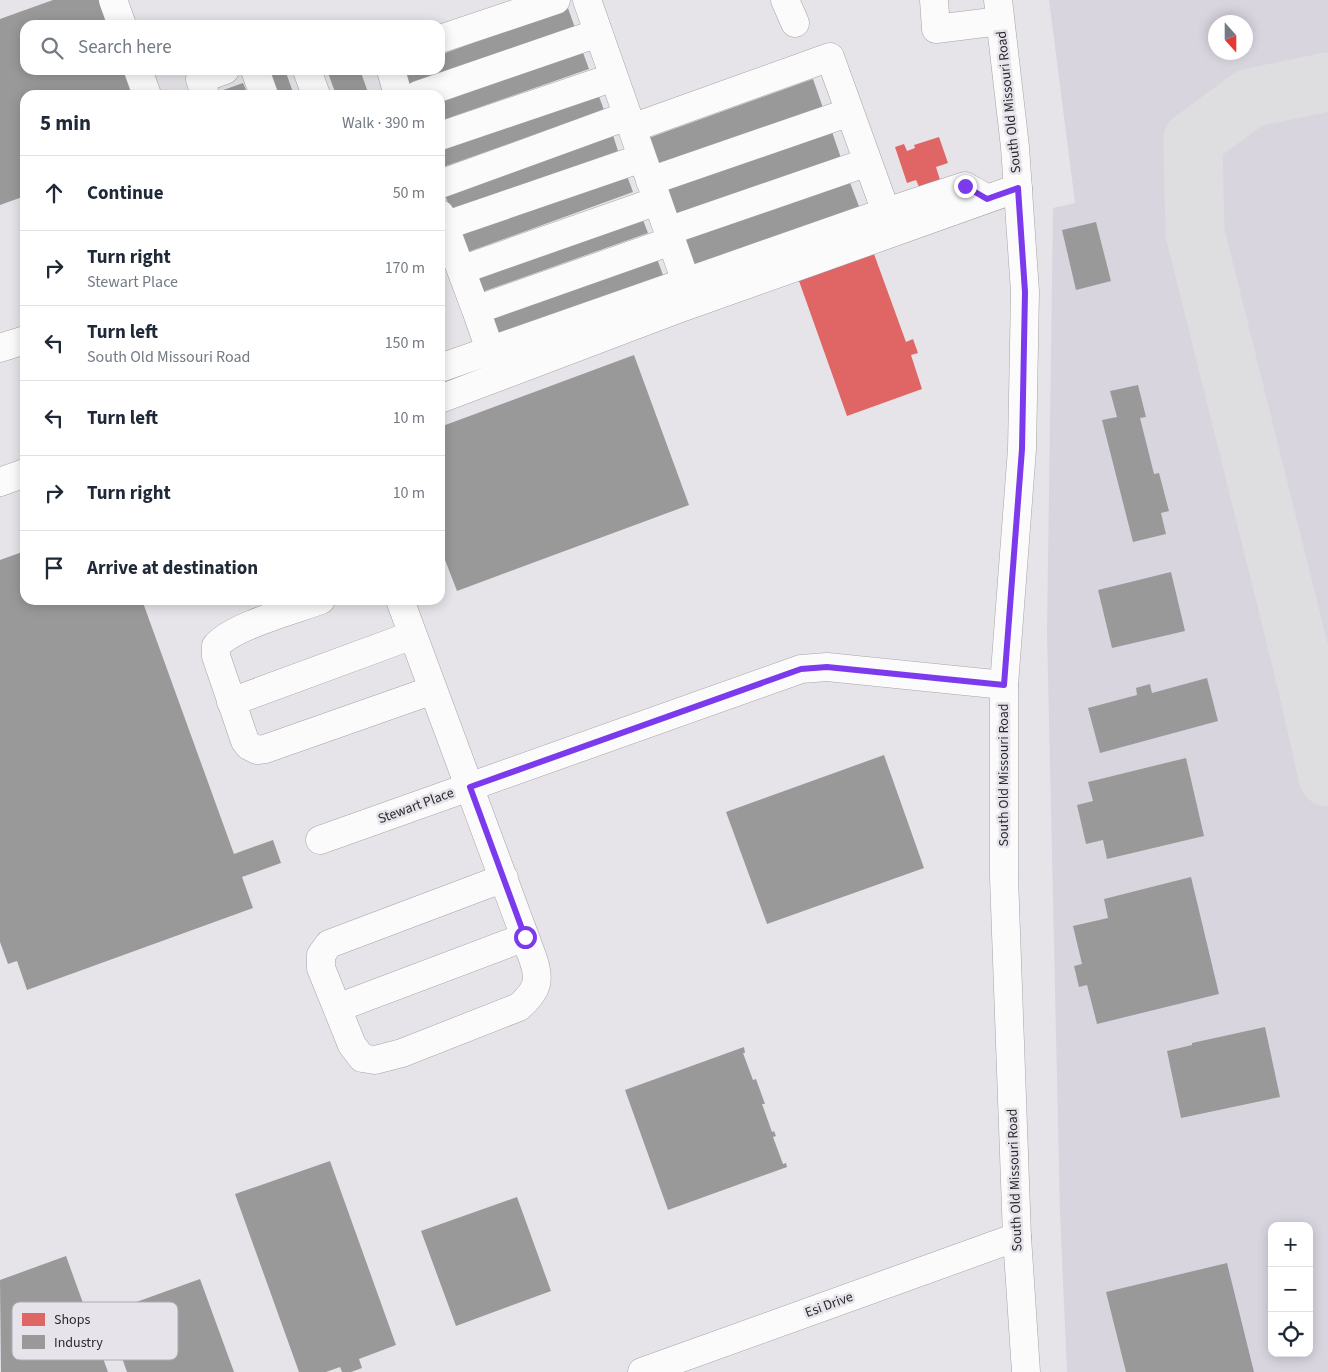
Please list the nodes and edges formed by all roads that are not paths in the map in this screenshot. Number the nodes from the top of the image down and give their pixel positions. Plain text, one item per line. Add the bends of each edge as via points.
1 (114, 0) edge
2 (556, 0) edge
3 (587, 0) edge
4 (934, 0) edge
5 (999, 10) edge
6 (120, 20) edge
7 (598, 33) junction
8 (445, 37) edge
9 (140, 75) edge
10 (211, 75) edge
11 (257, 75) edge
12 (308, 75) edge
13 (392, 75) edge
14 (614, 77) junction
15 (145, 90) edge
16 (204, 90) edge
17 (262, 90) edge
18 (314, 90) edge
19 (397, 90) edge
20 (433, 90) edge
21 (850, 112) junction
22 (630, 122) junction
23 (445, 134) edge
24 (868, 162) junction
25 (650, 180) junction
26 (445, 182) edge
27 (1018, 188) junction
28 (987, 199) junction
29 (886, 212) junction
30 (445, 219) edge
31 (445, 228) edge
32 (670, 236) junction
33 (461, 270) junction
34 (686, 282) junction
35 (476, 310) junction
36 (20, 342) edge
37 (0, 348) edge
38 (490, 350) junction
39 (445, 366) edge
40 (445, 397) edge
41 (20, 475) edge
42 (0, 482) edge
43 (307, 605) edge
44 (402, 605) edge
45 (413, 635) junction
46 (1004, 685) junction
47 (433, 690) junction
48 (231, 702) junction
49 (470, 787) junction
50 (320, 840) dead end
51 (504, 878) junction
52 (525, 937) junction
53 (337, 1008) junction
54 (1017, 1238) junction
55 (642, 1372) edge
56 (1026, 1372) edge

1 - 6 main road
2 - 8 main road
3 - 7 main road
4 - 5 main road via 936,29
5 - 27 main road, South Old Missouri Road
7 - 14 main road
7 - 20 main road
9 - 15 main road
10 - 16 main road via 200,79
11 - 17 main road
12 - 18 main road
13 - 19 main road
14 - 22 main road
14 - 23 main road
21 - 22 main road via 830,57
21 - 24 main road
21 - 25 main road
22 - 25 main road
22 - 26 main road
24 - 29 main road
24 - 32 main road
25 - 30 main road
25 - 32 main road
25 - 33 main road
27 - 28 main road
27 - 46 main road, South Old Missouri Road via 1025,292 1022,449
28 - 29 main road via 965,186
28 - 40 main road via 678,309
29 - 34 main road
31 - 33 main road
32 - 34 main road
32 - 35 main road
33 - 35 main road
34 - 38 main road
35 - 38 main road
36 - 37 main road
38 - 39 main road
41 - 42 main road
43 - 48 main road via 239,630 223,638 216,646 216,656
44 - 45 main road
45 - 47 main road
45 - 48 main road
46 - 49 main road, Stewart Place via 827,667 801,669
46 - 54 main road, South Old Missouri Road via 1004,877
47 - 48 main road via 257,750 245,741
47 - 49 main road
49 - 50 main road, Stewart Place
49 - 51 main road
51 - 52 main road
51 - 53 main road via 329,944 321,955 321,968
52 - 53 main road
52 - 53 main road via 537,969 537,982 531,996 519,1007 402,1053 375,1060 362,1058 352,1046
54 - 55 main road, Esi Drive
54 - 56 main road, South Old Missouri Road

